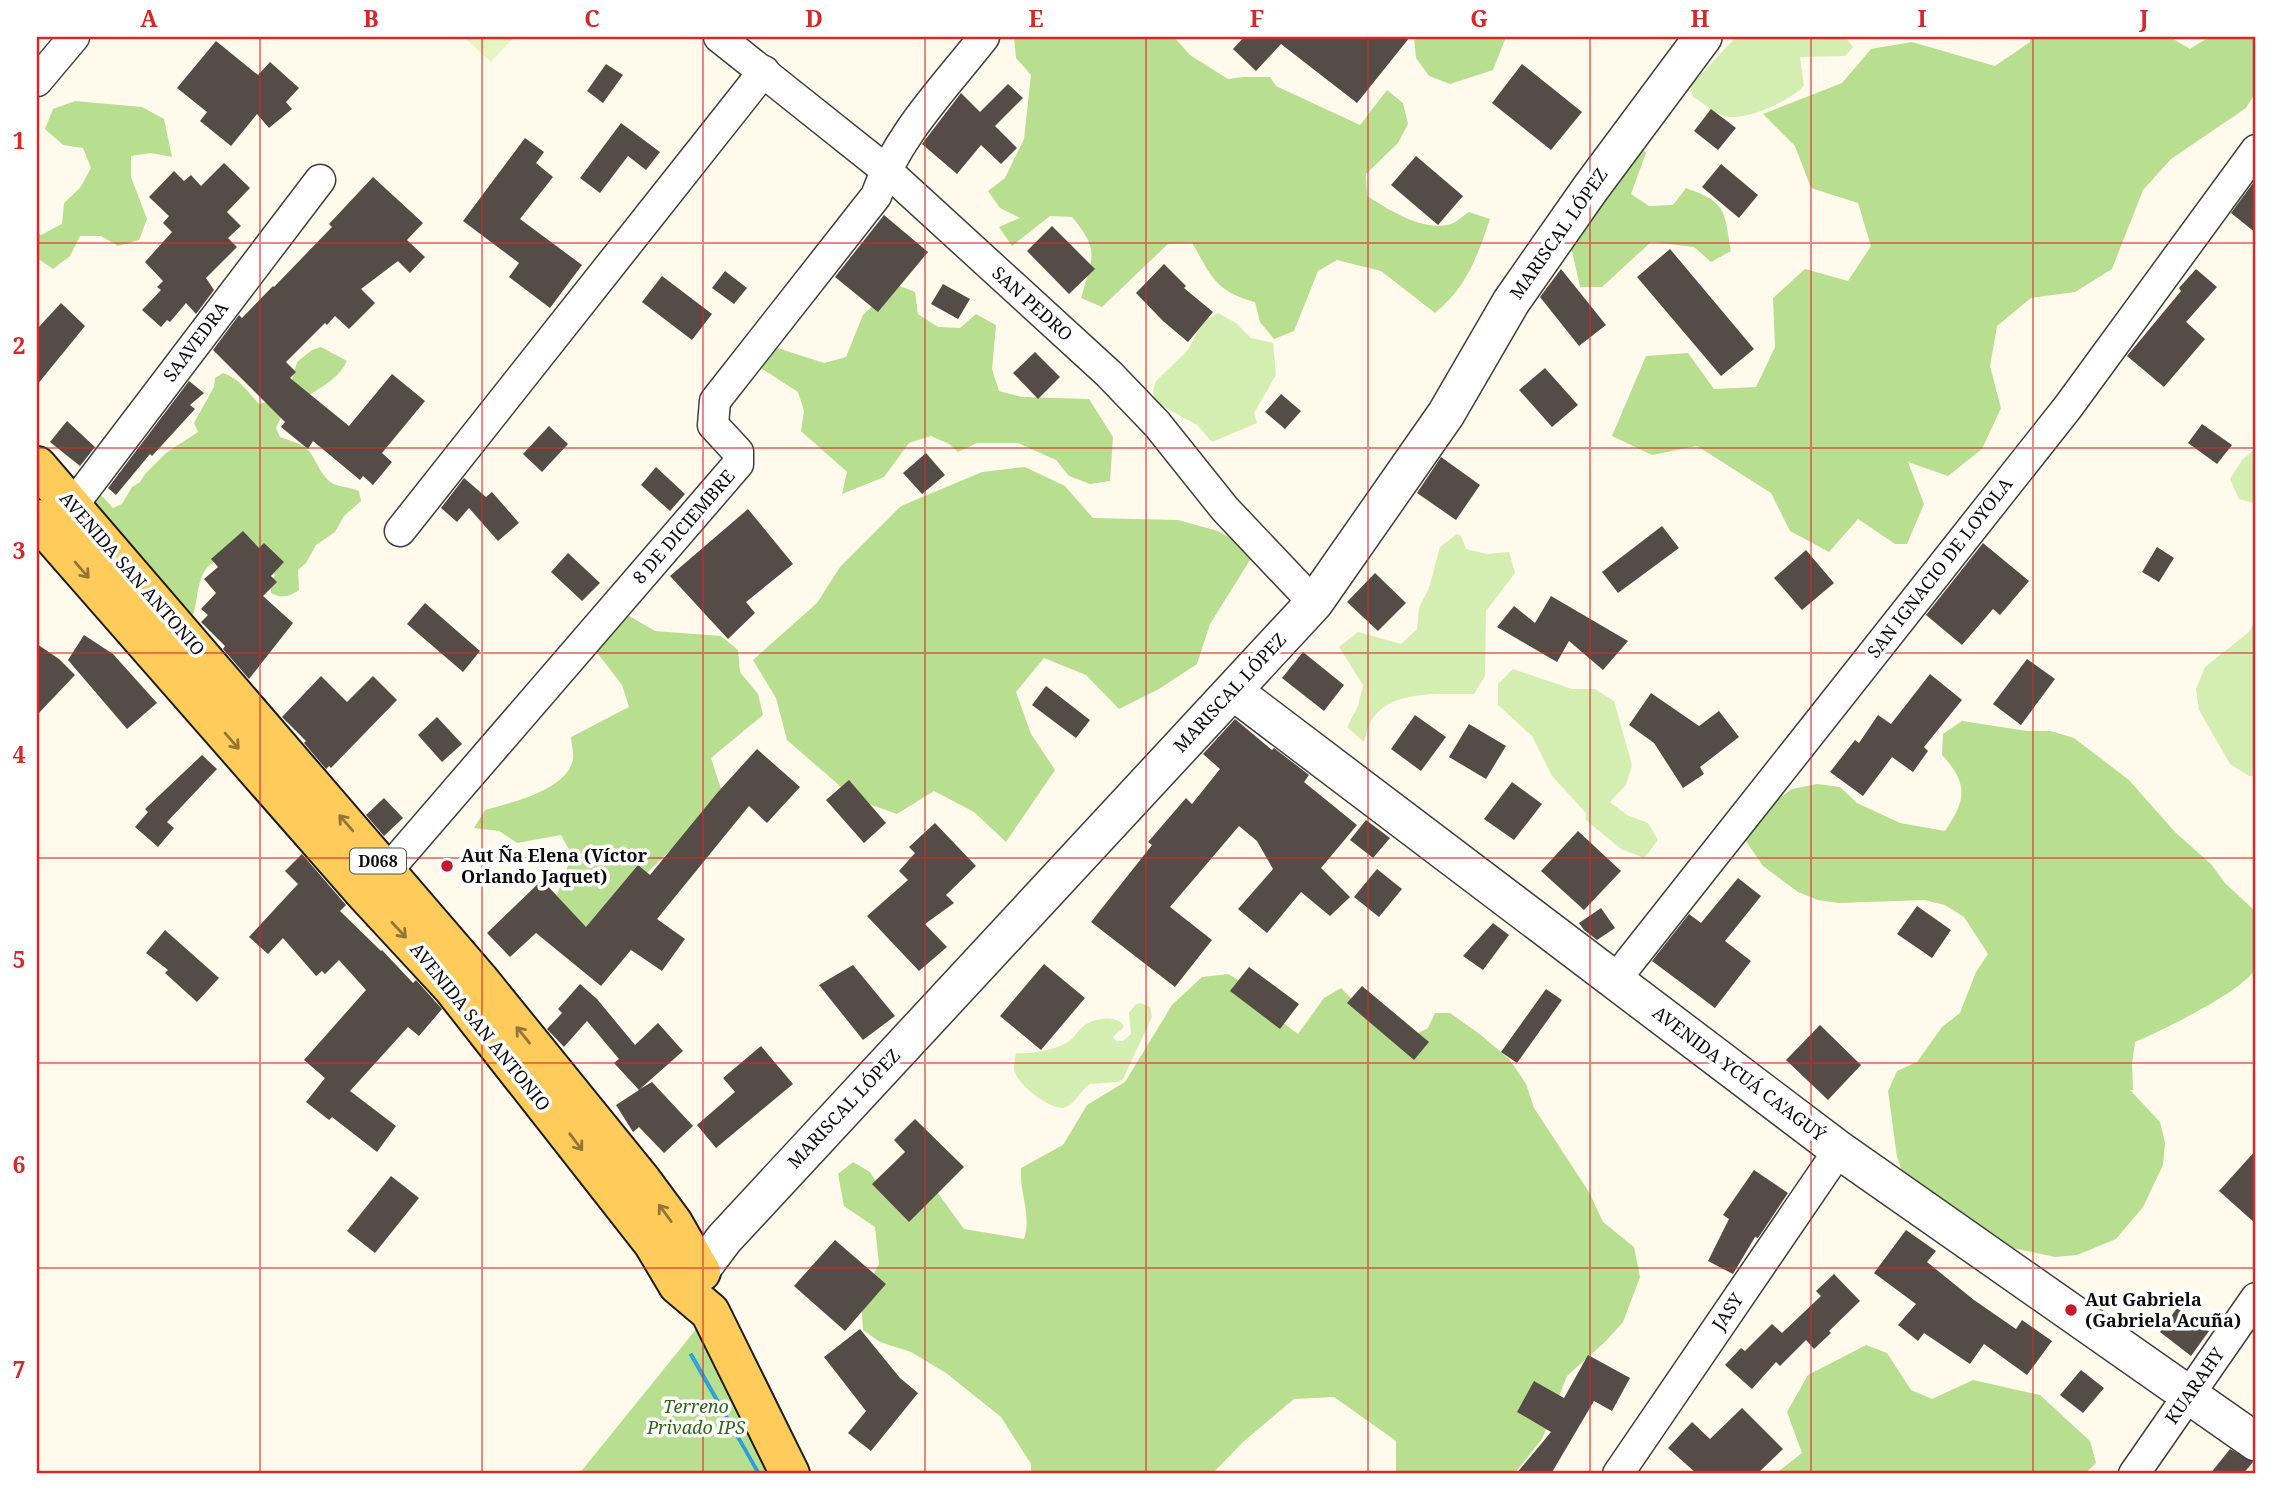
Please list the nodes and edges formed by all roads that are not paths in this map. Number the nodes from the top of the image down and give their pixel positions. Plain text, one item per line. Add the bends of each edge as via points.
1 (74, 37) edge
2 (719, 37) edge
3 (984, 37) edge
4 (1703, 37) edge
5 (764, 71) junction
6 (37, 81) edge
7 (2256, 150) edge
8 (886, 170) junction
9 (320, 180) dead end
10 (37, 466) edge
11 (47, 522) edge
12 (400, 531) dead end
13 (1314, 603) junction
14 (1233, 691) junction
15 (376, 881) junction
16 (1615, 980) junction
17 (1839, 1150) junction
18 (689, 1278) junction
19 (2256, 1298) edge
20 (2187, 1395) junction
21 (2256, 1442) edge
22 (790, 1474) edge
23 (1618, 1474) edge
24 (2134, 1474) edge

1 - 6 street
2 - 5 street, SAN PEDRO
3 - 8 street, 8 DE DICIEMBRE via 901,143
4 - 13 street, MARISCAL LÓPEZ via 1511,302 1446,414
5 - 8 street, SAN PEDRO
5 - 12 street
7 - 16 street, SAN IGNACIO DE LOYOLA via 2067,407
8 - 13 street, SAN PEDRO via 1109,374 1157,424 1225,509
8 - 15 street, 8 DE DICIEMBRE via 876,196 715,401 713,425 738,452 738,464
9 - 11 street, SAAVEDRA
10 - 11 main road, AVENIDA SAN ANTONIO / D068
11 - 15 main road, AVENIDA SAN ANTONIO / D068
13 - 14 street, MARISCAL LÓPEZ
14 - 16 street, AVENIDA YCUÁ CA'AGUÝ
14 - 18 street, MARISCAL LÓPEZ
15 - 18 main road, AVENIDA SAN ANTONIO / D068 via 452,987 653,1243
16 - 17 street, AVENIDA YCUÁ CA'AGUÝ
17 - 20 street, AVENIDA YCUÁ CA'AGUÝ
17 - 23 street, JASY
18 - 22 main road, AVENIDA SAN ANTONIO / D068
19 - 20 street, KUARAHY
20 - 21 street, AVENIDA YCUÁ CA'AGUÝ
20 - 24 street, KUARAHY

